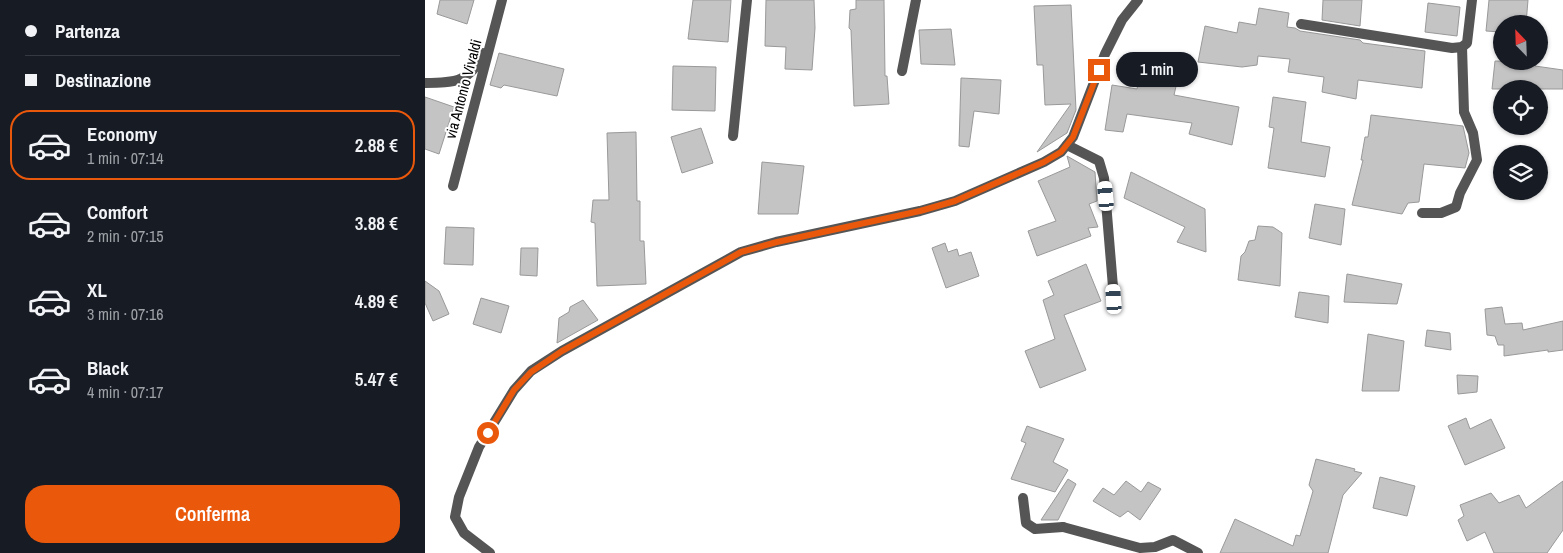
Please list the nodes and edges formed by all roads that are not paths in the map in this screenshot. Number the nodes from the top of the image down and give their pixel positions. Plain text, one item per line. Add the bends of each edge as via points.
1 (502, 0) edge
2 (747, 0) edge
3 (916, 0) edge
4 (1137, 0) edge
5 (1472, 0) edge
6 (1301, 24) dead end
7 (495, 27) junction
8 (1462, 47) junction
9 (901, 71) dead end
10 (425, 84) edge
11 (733, 136) dead end
12 (1067, 145) junction
13 (453, 186) dead end
14 (1422, 213) dead end
15 (1114, 299) dead end
16 (1023, 498) dead end
17 (490, 553) edge
18 (1198, 553) edge

1 - 7 street, via Antonio Vivaldi
2 - 11 street
3 - 9 street
4 - 12 street via 1122,20 1105,54
5 - 8 street via 1467,43
6 - 8 street
7 - 10 street via 470,74 457,82
7 - 13 street, via Antonio Vivaldi
8 - 14 street via 1464,112 1473,133 1477,160 1456,207 1441,213
12 - 15 street via 1099,161 1102,170
12 - 17 street via 1044,162 955,201 741,252 570,346 531,372 514,390 479,447 459,497 455,517 464,533
16 - 18 street via 1026,523 1035,529 1063,527 1140,548 1155,547 1173,540

